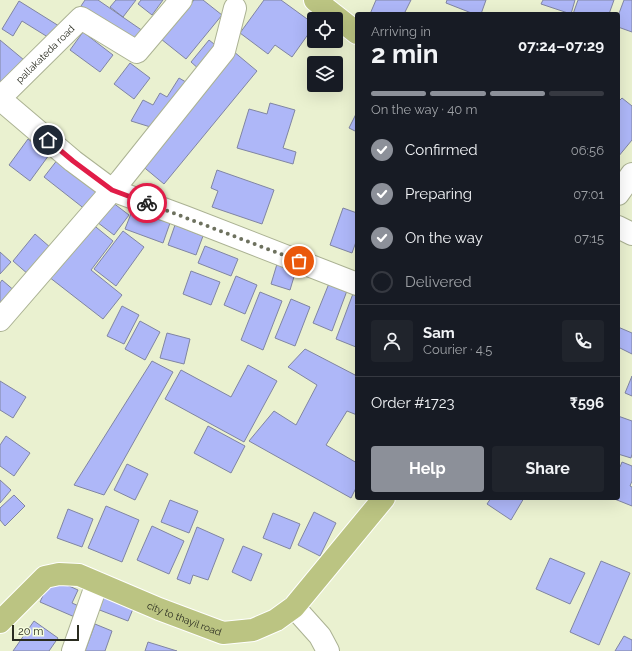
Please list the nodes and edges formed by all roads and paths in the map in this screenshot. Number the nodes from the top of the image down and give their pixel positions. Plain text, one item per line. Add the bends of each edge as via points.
1 (181, 0) edge
2 (315, 0) edge
3 (232, 3) edge
4 (355, 31) edge
5 (0, 99) edge
6 (632, 174) edge
7 (112, 190) junction
8 (620, 191) edge
9 (620, 228) edge
10 (632, 234) edge
11 (355, 283) edge
12 (0, 320) edge
13 (382, 500) edge
14 (97, 583) junction
15 (294, 607) junction
16 (0, 622) edge
17 (73, 651) edge
18 (328, 651) edge

1 - 5 street, pallakateda road via 137,52 81,18
2 - 4 main road
3 - 7 street via 224,51
5 - 7 street via 73,161
6 - 8 street
7 - 11 street
7 - 12 street
9 - 10 street
13 - 15 main road, city to thayil road
14 - 15 main road, city to thayil road via 159,610 223,633 253,630 276,620
14 - 16 main road, city to thayil road via 79,575 59,574 45,577
14 - 17 street
15 - 18 street via 320,636

